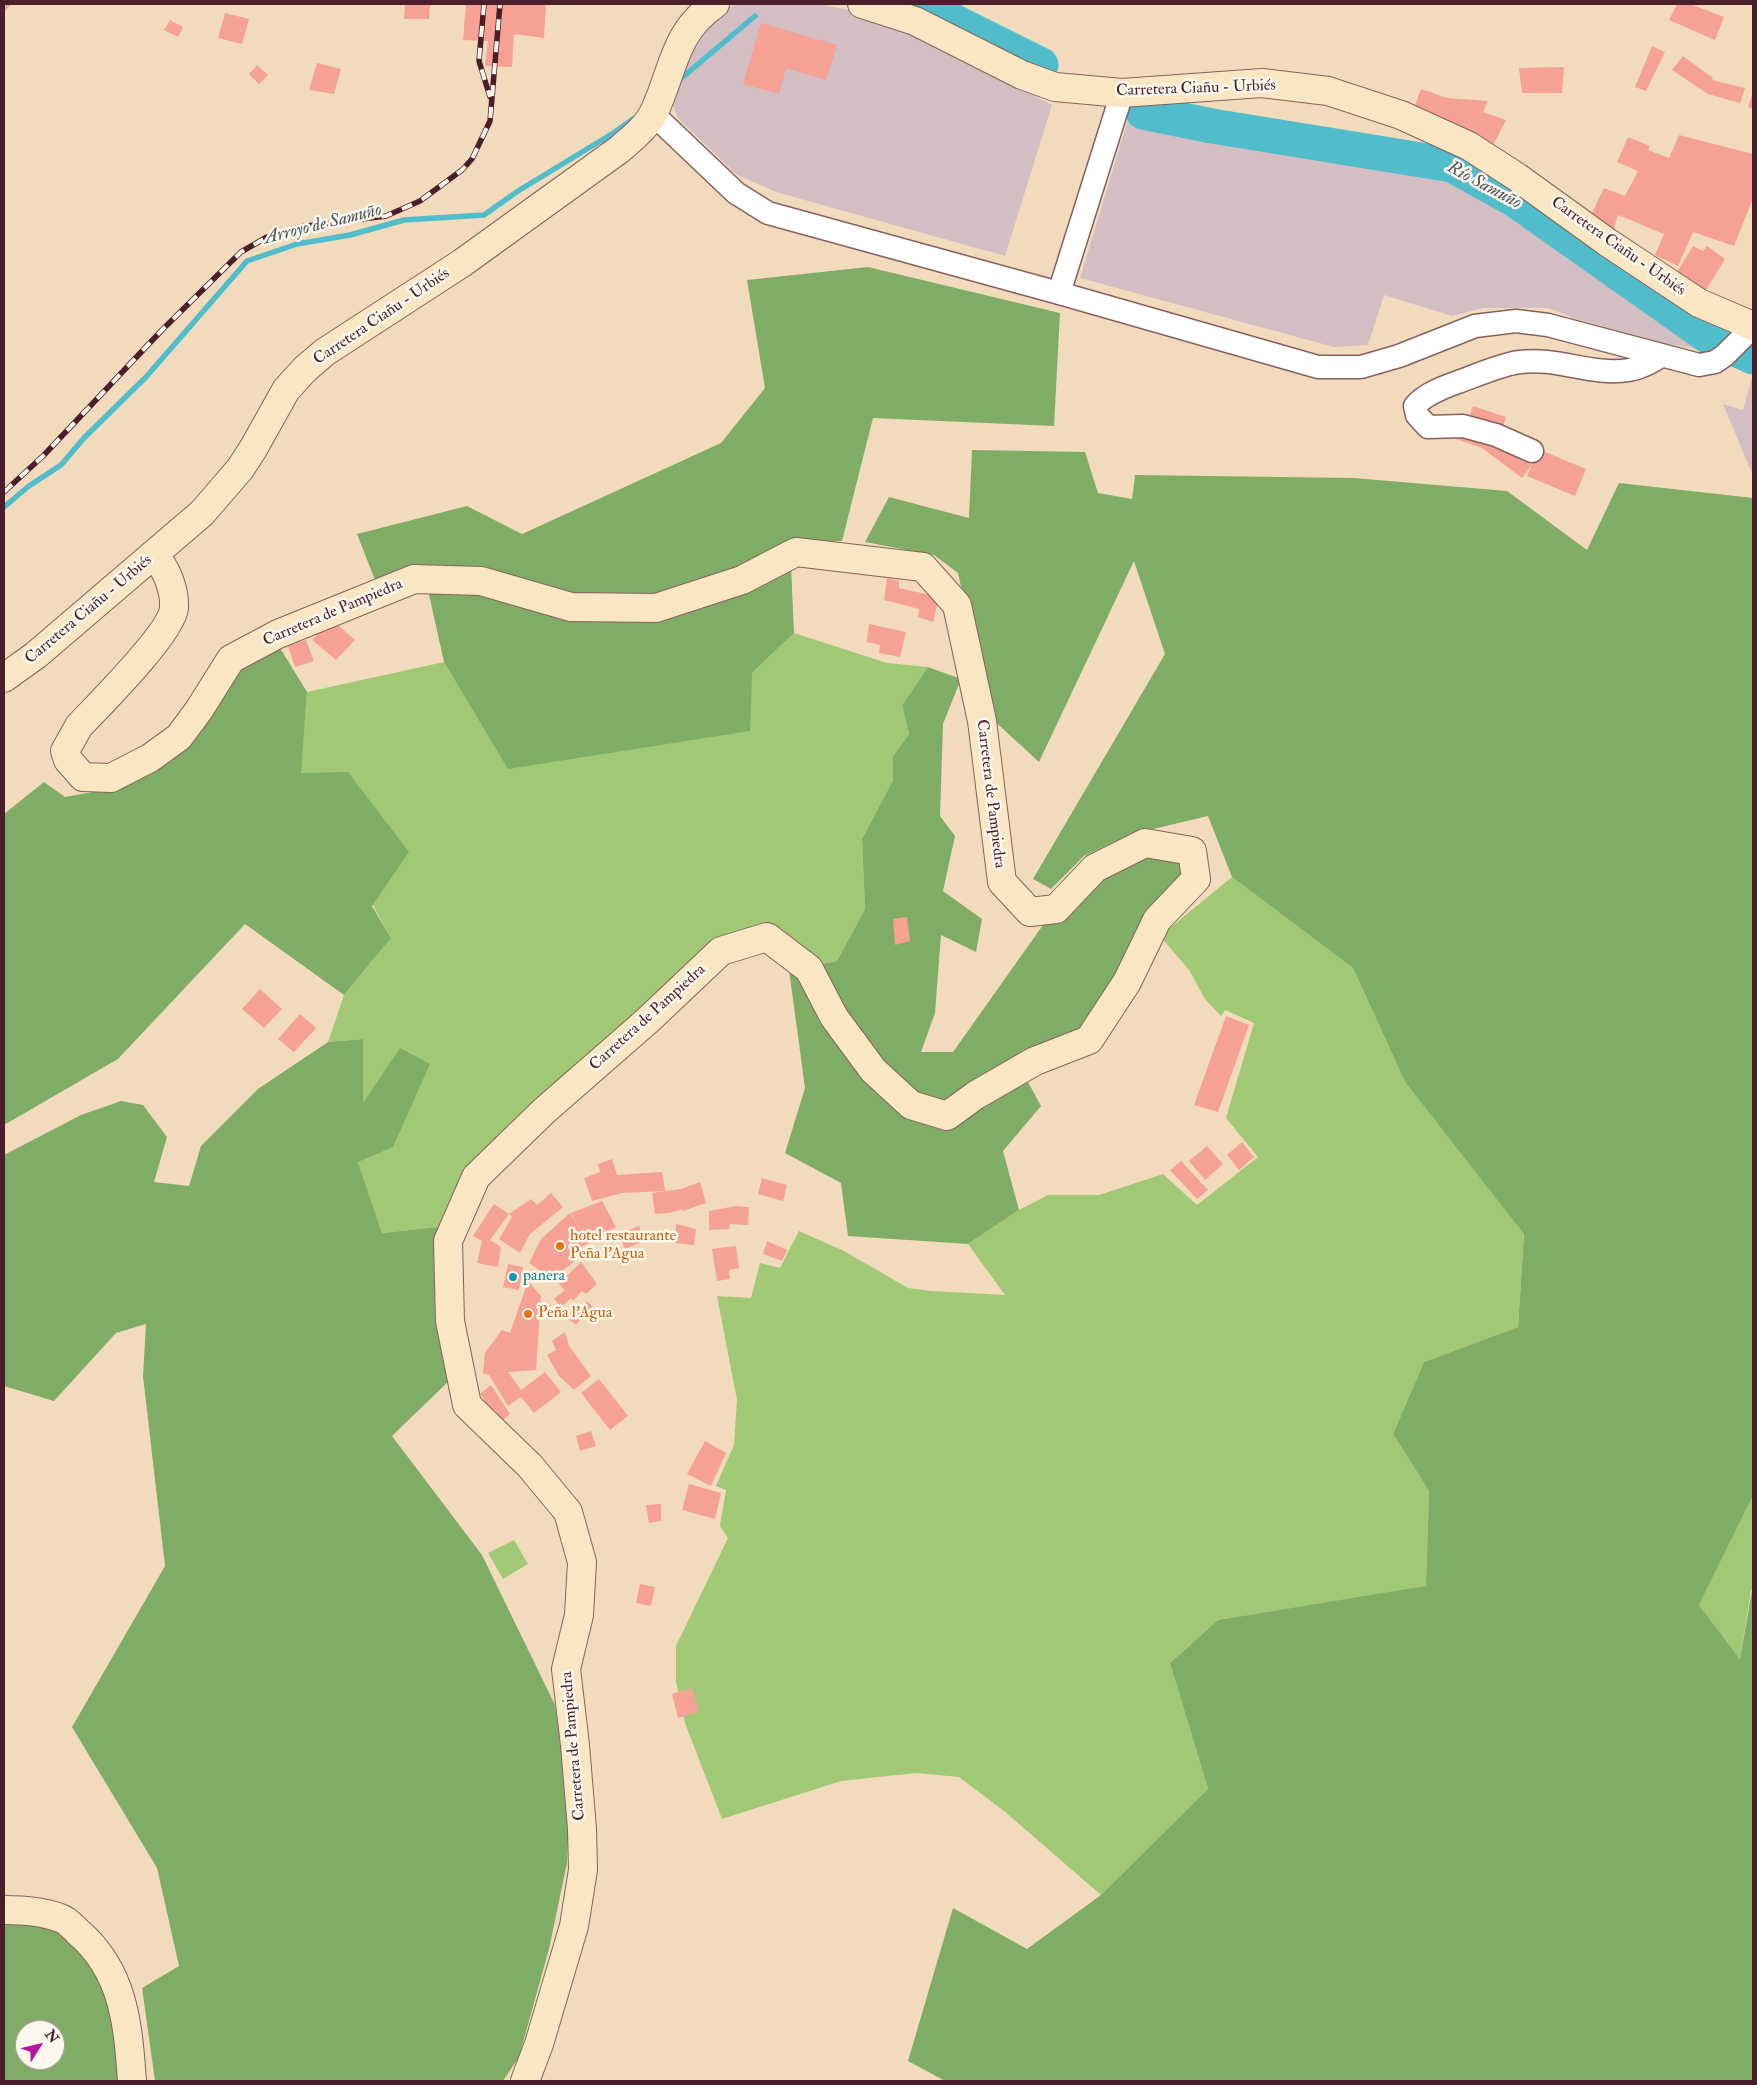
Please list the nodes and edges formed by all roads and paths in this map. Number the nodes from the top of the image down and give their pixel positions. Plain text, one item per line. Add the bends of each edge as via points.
1 (715, 4) edge
2 (862, 4) edge
3 (1122, 93) junction
4 (653, 114) junction
5 (1059, 293) junction
6 (1750, 330) edge
7 (1661, 356) junction
8 (1532, 451) dead end
9 (154, 556) junction
10 (4, 678) edge
11 (4, 1910) edge
12 (132, 2081) edge
13 (525, 2081) edge

1 - 4 street, Carretera Ciañu - Urbiés via 695,20 682,38
2 - 3 street, Carretera Ciañu - Urbiés via 915,21 1022,75 1055,87
3 - 5 street
3 - 6 street, Carretera Ciañu - Urbiés via 1262,83 1328,91 1400,115 1469,146 1699,303
4 - 5 street via 736,194 768,213
4 - 9 street, Carretera Ciañu - Urbiés via 640,131 620,148 462,263 304,369 286,390 240,469 202,513
5 - 7 street via 1318,366 1361,367 1400,356 1475,326 1516,321 1548,325
6 - 7 street via 1715,362 1699,365
7 - 8 street via 1629,370 1519,362 1443,388 1415,406 1417,415 1428,426 1463,426 1496,434
9 - 10 street, Carretera Ciañu - Urbiés
9 - 13 street, Carretera de Pampiedra via 163,565 174,610 158,640 79,726 65,751 68,760 83,776 111,778 150,758 179,737 231,659 278,634 414,579 480,581 570,606 656,608 742,580 796,552 922,567 957,605 982,721 1002,882 1030,912 1056,909 1094,868 1146,844 1192,851 1196,879 1157,920 1127,982 1089,1040 1035,1061 947,1116 911,1105 873,1070 834,1017 809,969 767,937 721,951 476,1177 448,1241 450,1321 467,1405 530,1466 568,1512 582,1562 579,1615 566,1669 583,1870 574,1926
11 - 12 street via 34,1911 62,1918 92,1944 110,1971 122,2002

